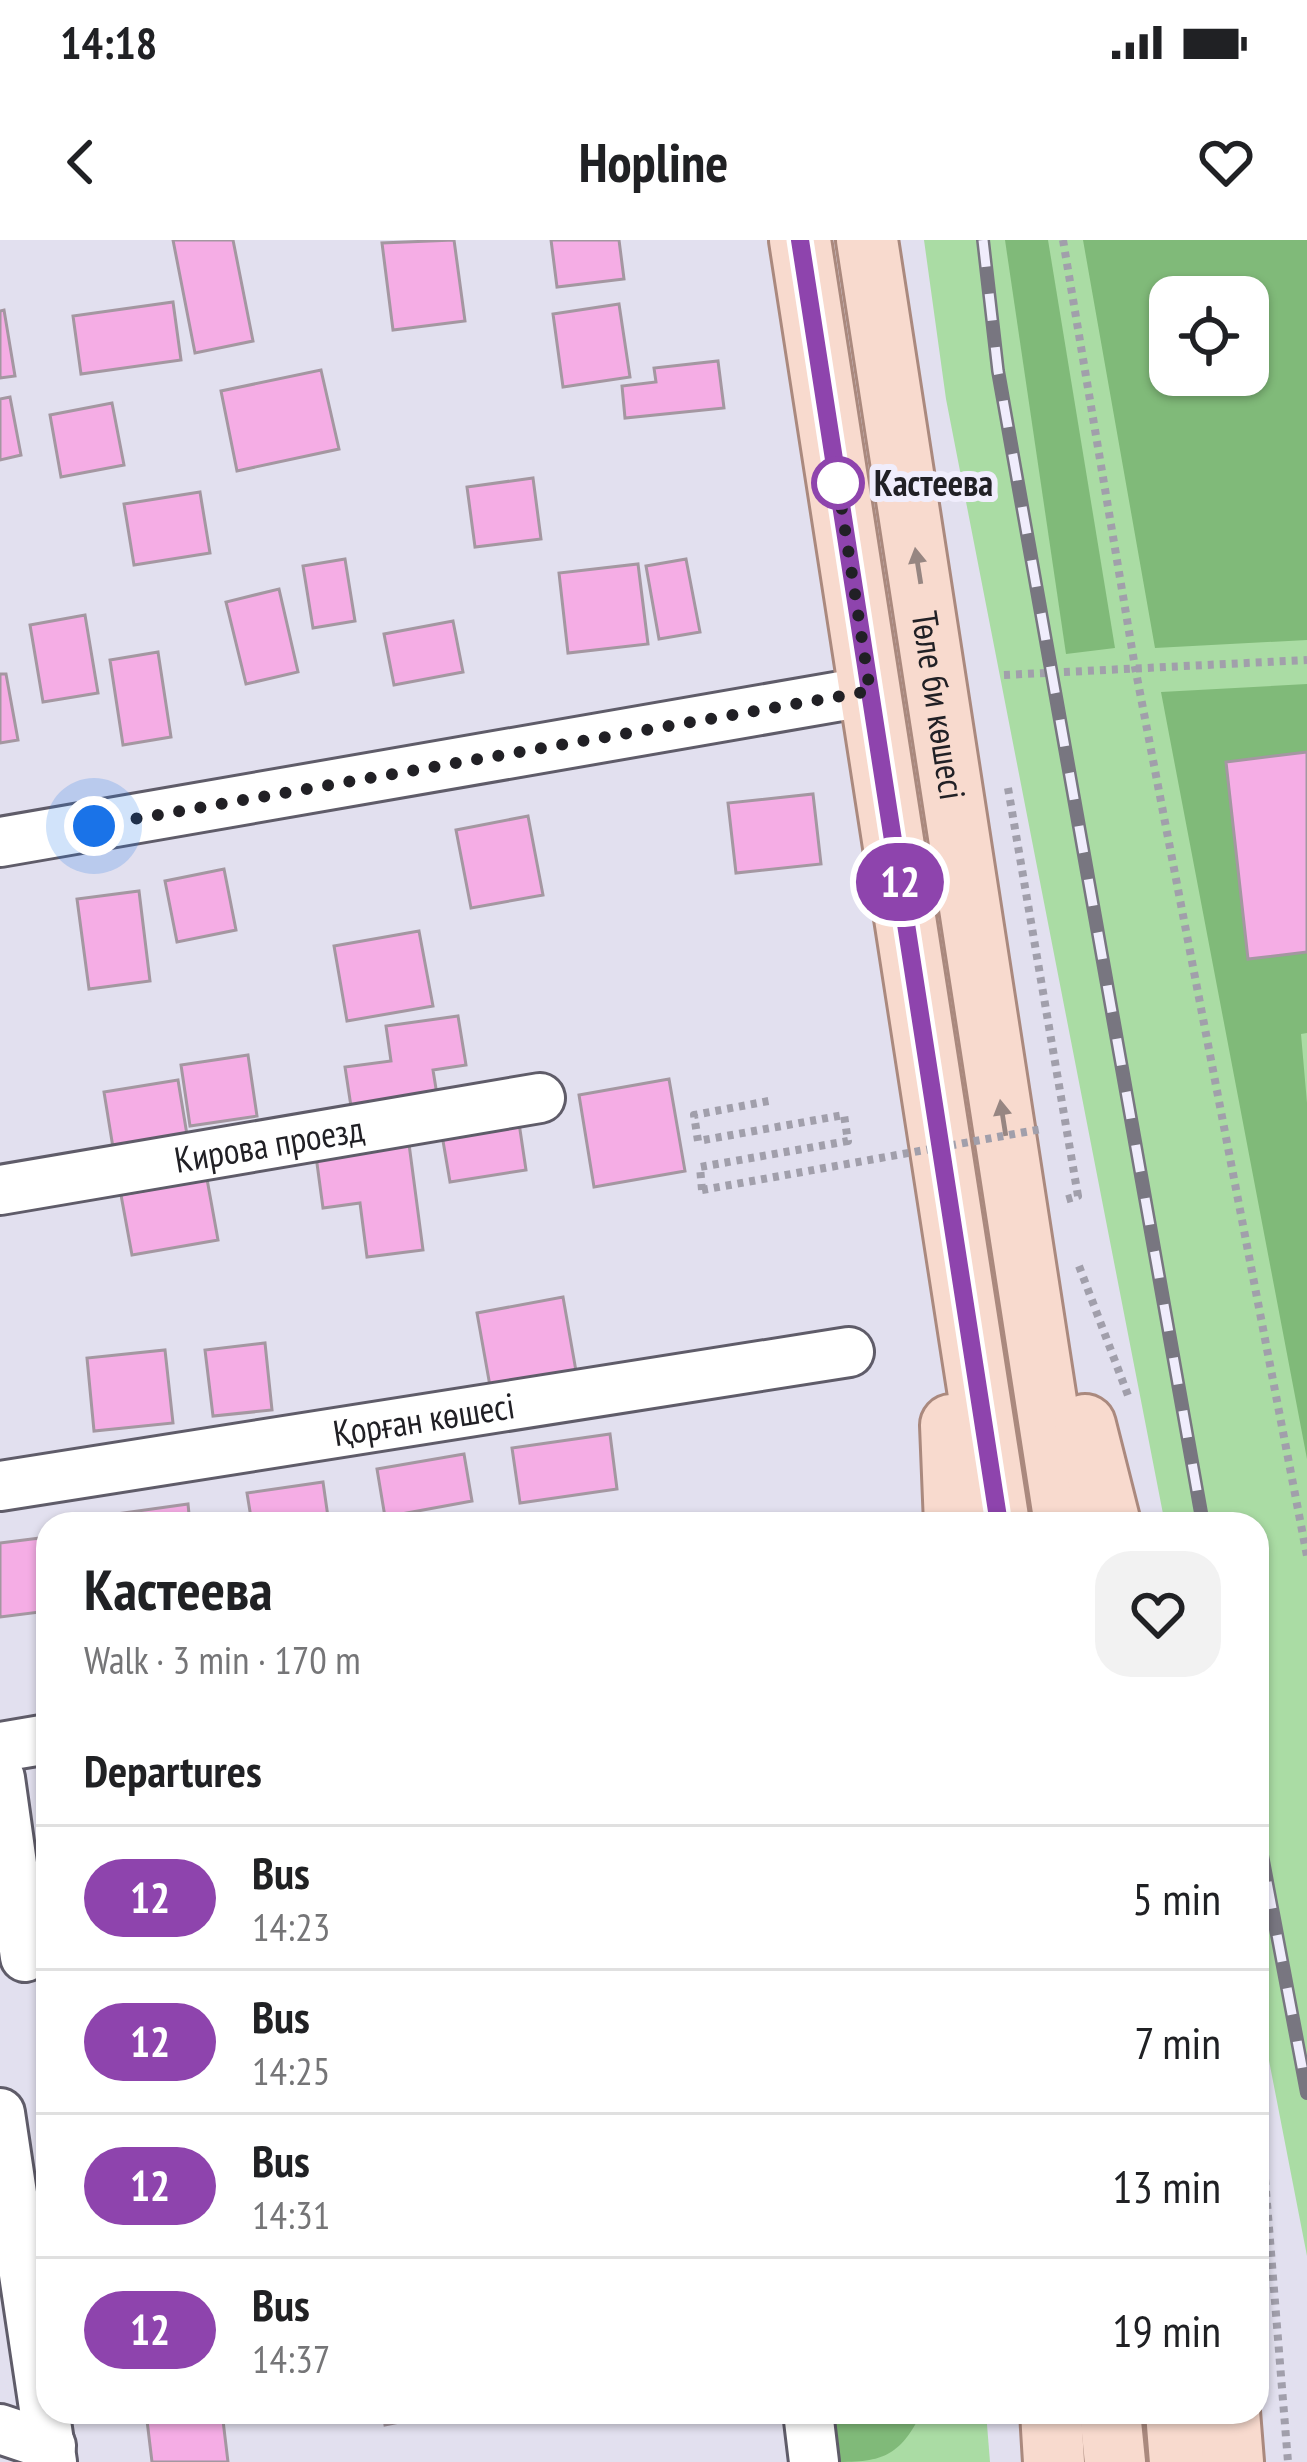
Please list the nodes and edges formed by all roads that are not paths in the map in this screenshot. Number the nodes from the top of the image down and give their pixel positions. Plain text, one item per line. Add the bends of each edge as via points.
1 (800, 240) edge
2 (867, 240) edge
3 (870, 691) junction
4 (0, 842) edge
5 (540, 1098) dead end
6 (0, 1190) edge
7 (1016, 1201) junction
8 (952, 1216) junction
9 (849, 1352) dead end
10 (0, 1486) edge
11 (955, 1512) edge
12 (997, 1512) edge
13 (1063, 1512) edge
14 (1107, 1512) edge
15 (36, 1741) edge
16 (0, 1747) edge
17 (0, 1778) edge
18 (25, 1957) dead end
19 (0, 2113) edge
20 (30, 2191) edge
21 (36, 2266) edge
22 (49, 2424) edge
23 (809, 2424) edge
24 (1052, 2424) edge
25 (1111, 2424) edge
26 (1177, 2424) edge
27 (1230, 2424) edge
28 (0, 2429) edge
29 (51, 2454) edge
30 (814, 2462) edge
31 (1054, 2462) edge
32 (1114, 2462) edge
33 (1180, 2462) edge
34 (1233, 2462) edge

1 - 3 main road, Төле би көшесі
7 -> 2 main road, Төле би көшесі
3 - 4 street
3 - 8 main road, Төле би көшесі
5 - 6 street, Кирова проезд
7 - 13 main road, Төле би көшесі
7 - 14 main road
8 - 11 main road
8 - 12 main road, Төле би көшесі
9 - 10 street, Қорған көшесі
15 - 16 street
17 - 18 street
19 - 20 street
20 - 21 street
22 - 29 street
23 - 30 street
24 - 31 main road
25 - 32 main road
26 - 33 main road
27 - 34 main road
28 - 29 street

